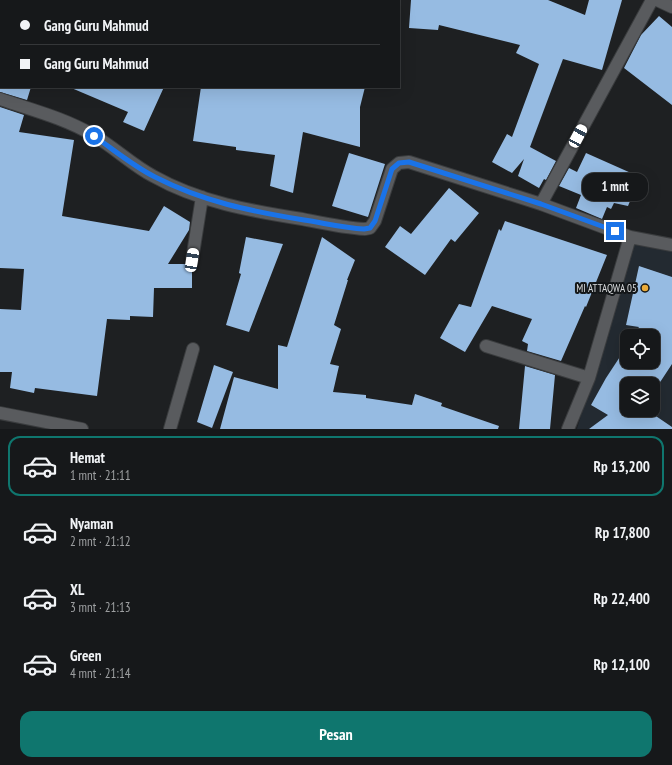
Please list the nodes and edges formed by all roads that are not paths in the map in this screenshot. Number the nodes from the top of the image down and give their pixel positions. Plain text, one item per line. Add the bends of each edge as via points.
1 (652, 0) edge
2 (657, 0) edge
3 (672, 8) edge
4 (0, 99) edge
5 (202, 197) junction
6 (541, 204) junction
7 (630, 237) junction
8 (672, 245) edge
9 (192, 260) dead end
10 (486, 346) dead end
11 (193, 348) dead end
12 (589, 378) junction
13 (0, 413) edge
14 (82, 429) edge
15 (170, 429) edge
16 (568, 429) edge

1 - 6 street
2 - 3 street
4 - 5 street via 69,122 153,176
5 - 6 street via 250,210 370,228 375,221 392,169 399,163 409,162
5 - 9 street
6 - 7 street
7 - 8 street
7 - 12 street
10 - 12 street
11 - 15 street
12 - 16 street
13 - 14 street

